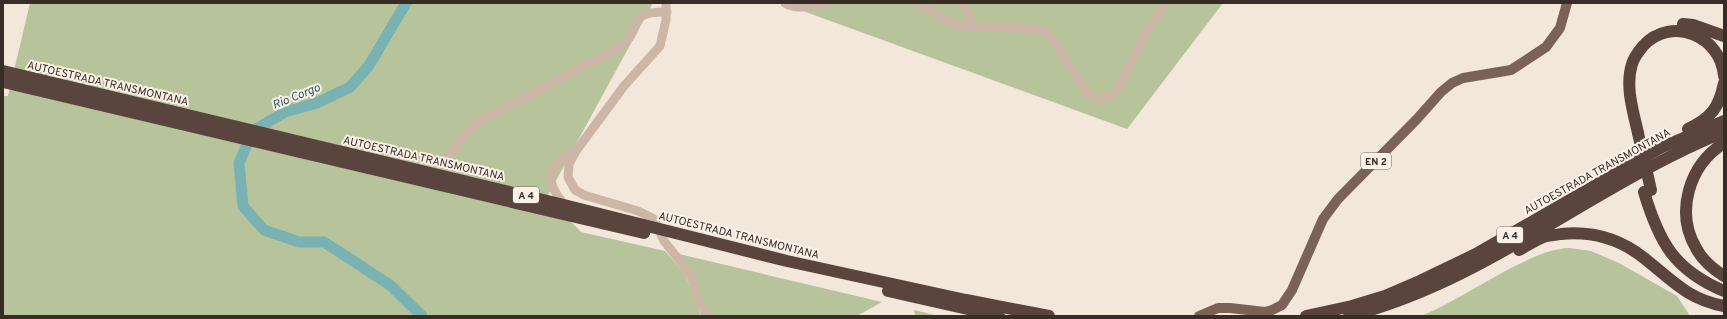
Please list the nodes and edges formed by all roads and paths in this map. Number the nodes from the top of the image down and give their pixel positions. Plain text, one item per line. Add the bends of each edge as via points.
1 (785, 3) edge
2 (828, 3) edge
3 (916, 3) edge
4 (963, 3) edge
5 (1165, 3) edge
6 (1567, 3) edge
7 (666, 7) edge
8 (974, 27) junction
9 (1724, 36) edge
10 (3, 71) edge
11 (1724, 76) edge
12 (3, 82) edge
13 (1724, 83) edge
14 (1724, 121) edge
15 (1724, 132) edge
16 (1635, 135) junction
17 (1724, 143) edge
18 (1660, 148) junction
19 (576, 151) junction
20 (440, 168) dead end
21 (1648, 191) junction
22 (561, 200) dead end
23 (1480, 263) junction
24 (1724, 276) edge
25 (1724, 284) edge
26 (1724, 291) edge
27 (1724, 306) edge
28 (1352, 312) edge
29 (707, 316) edge
30 (999, 316) edge
31 (1049, 316) edge
32 (1199, 316) edge
33 (1306, 316) edge

1 - 2 street via 800,7
3 - 8 street via 955,25
4 - 8 street
5 - 8 street via 1132,57 1118,89 1112,95 1103,98 1094,98 1088,94 1048,32
6 - 32 main road, EN 2 via 1558,31 1544,48 1511,70 1463,78 1450,85 1338,199 1323,219 1292,290 1282,305 1265,312 1218,308
7 - 19 street via 660,46 624,86
7 - 20 street via 643,14 622,46 480,121
9 - 16 highway via 1693,25 1672,23 1658,26 1641,36 1625,61 1622,75
10 - 31 highway, AUTOESTRADA TRANSMONTANA / A 4, bridge via 787,261
11 - 16 highway via 1724,70 1713,47 1691,33 1677,30 1661,33 1647,42 1632,63 1630,75
12 - 30 highway, AUTOESTRADA TRANSMONTANA / A 4, bridge
13 - 18 highway via 1721,99 1711,115 1665,141
14 - 18 highway, AUTOESTRADA TRANSMONTANA / A 4
15 - 23 highway, AUTOESTRADA TRANSMONTANA / A 4 via 1650,167
16 - 21 highway, bridge
17 - 24 highway via 1710,153 1692,181 1686,211 1689,232 1696,248 1706,262
18 - 28 highway, AUTOESTRADA TRANSMONTANA / A 4 via 1476,254
19 - 22 street via 561,158 552,170 552,188
19 - 29 street via 568,168 572,186 584,195 638,211 654,219 664,241 690,274
21 - 25 highway via 1667,236 1681,256 1693,268
21 - 26 highway via 1652,218 1662,240 1676,260 1694,276
23 - 27 highway via 1493,262 1547,236 1579,232 1621,243 1698,299
23 - 28 highway, AUTOESTRADA TRANSMONTANA / A 4 via 1451,279 1396,302
28 - 33 highway, AUTOESTRADA TRANSMONTANA / A 4

